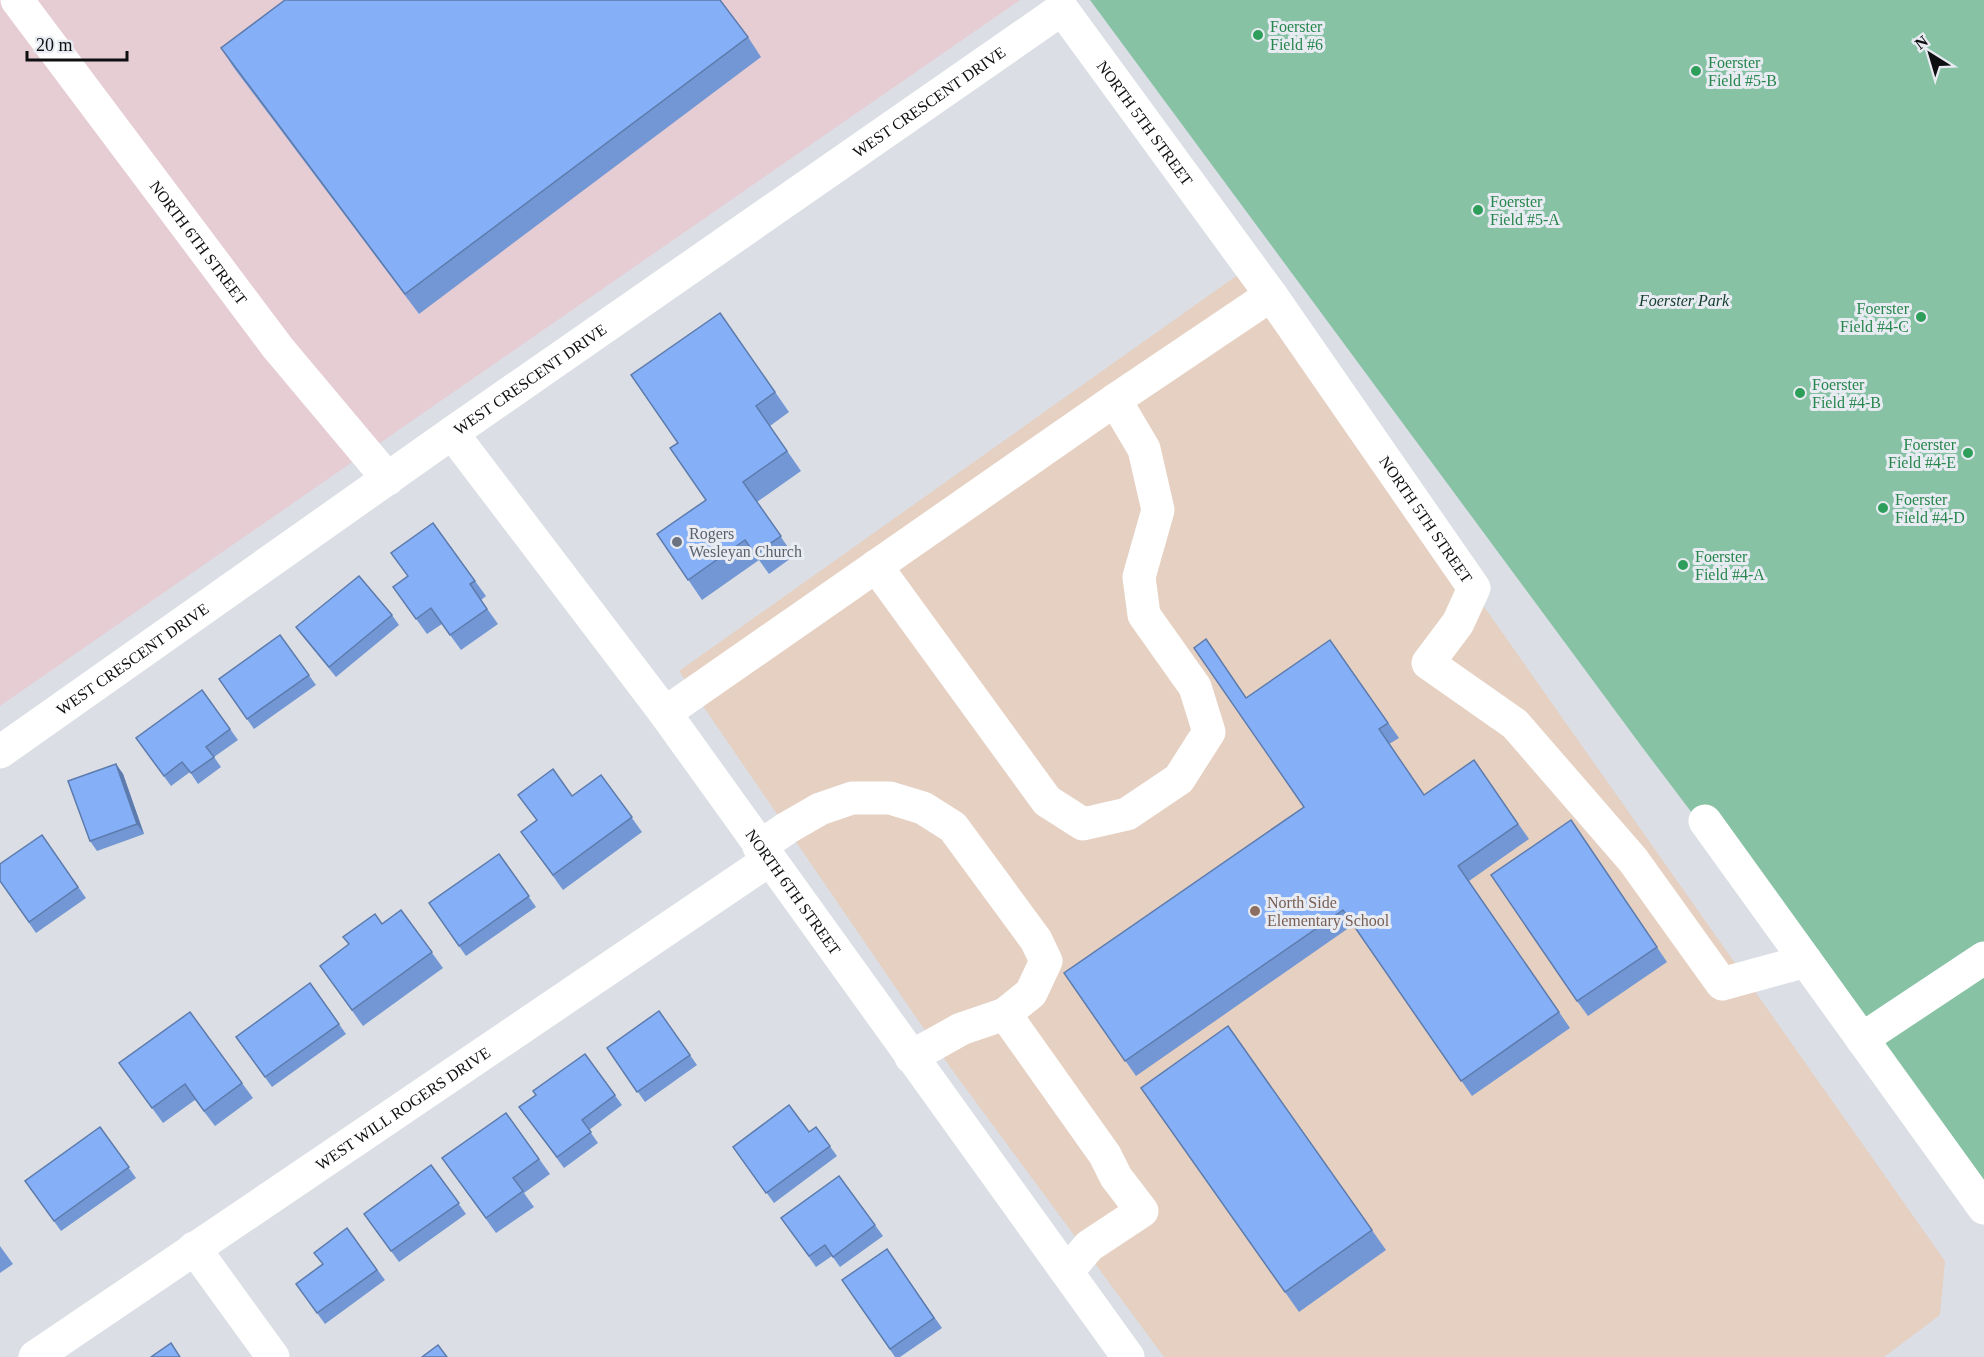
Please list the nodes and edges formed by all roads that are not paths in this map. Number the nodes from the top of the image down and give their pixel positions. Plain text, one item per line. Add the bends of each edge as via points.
1 (17, 0) edge
2 (1062, 9) joint
3 (1271, 295) junction
4 (1115, 400) junction
5 (452, 432) junction
6 (388, 479) junction
7 (876, 566) junction
8 (665, 713) junction
9 (0, 752) edge
10 (1705, 821) dead end
11 (764, 853) junction
12 (1984, 958) edge
13 (1806, 961) junction
14 (1005, 1014) junction
15 (1862, 1039) junction
16 (911, 1057) junction
17 (1984, 1208) edge
18 (194, 1248) junction
19 (1067, 1272) junction
20 (35, 1357) edge
21 (273, 1357) edge
22 (1128, 1357) edge

1 - 6 street, NORTH 6TH STREET via 278,348
2 - 3 street, NORTH 5TH STREET
2 - 5 street, WEST CRESCENT DRIVE
3 - 4 street
3 - 13 street, NORTH 5TH STREET via 1474,588 1458,623 1428,663 1515,724 1633,860 1722,984
4 - 7 street
4 - 7 street via 1144,449 1158,510 1139,577 1144,615 1195,687 1209,732 1179,779 1127,814 1083,824 1047,801
5 - 6 street, WEST CRESCENT DRIVE
5 - 8 street, NORTH 6TH STREET
6 - 9 street, WEST CRESCENT DRIVE
7 - 8 street
8 - 11 street, NORTH 6TH STREET
10 - 13 street
11 - 14 street, WEST WILL ROGERS DRIVE via 787,828 820,809 852,798 890,798 923,808 954,827 1036,940 1046,960 1031,993
11 - 16 street, NORTH 6TH STREET
11 - 18 street, WEST WILL ROGERS DRIVE
12 - 15 street
13 - 15 street
14 - 16 street via 961,1029
14 - 19 street via 1142,1211 1089,1246
15 - 17 street
16 - 19 street, NORTH 6TH STREET
18 - 20 street, WEST WILL ROGERS DRIVE
18 - 21 street
19 - 22 street, NORTH 6TH STREET

